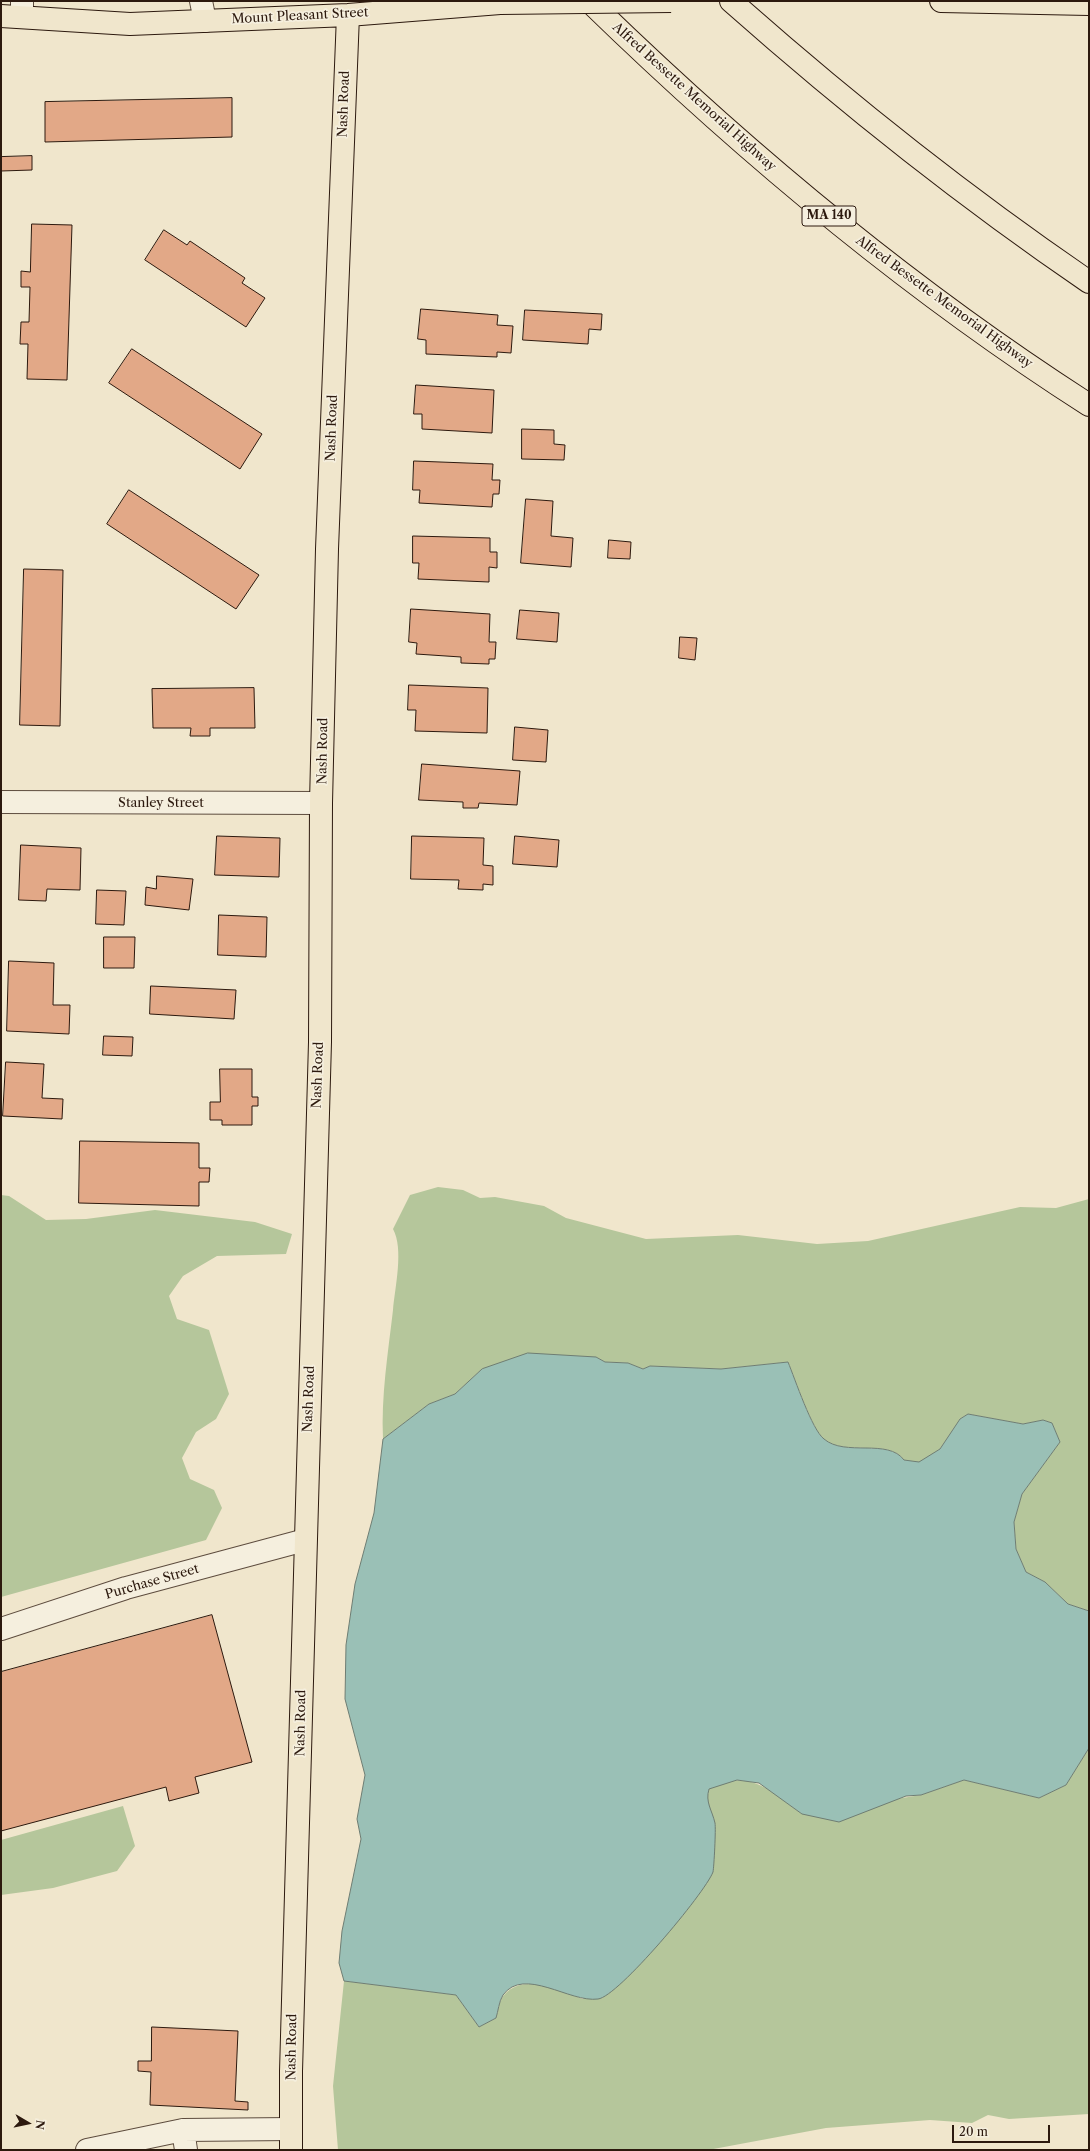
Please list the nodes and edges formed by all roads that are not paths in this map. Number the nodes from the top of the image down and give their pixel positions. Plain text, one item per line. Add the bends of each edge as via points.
1 (589, 1) edge
2 (671, 1) edge
3 (731, 1) edge
4 (941, 1) edge
5 (1089, 4) edge
6 (348, 8) edge
7 (22, 9) edge
8 (203, 11) edge
9 (1, 16) edge
10 (1089, 282) edge
11 (1089, 405) edge
12 (1, 802) edge
13 (321, 803) junction
14 (305, 1540) junction
15 (1, 1629) edge
16 (291, 2129) junction
17 (184, 2140) edge
18 (87, 2150) edge
19 (291, 2150) edge

1 - 11 main road, Alfred Bessette Memorial Highway / MA 140 via 730,133 837,222 973,327
2 - 6 main road, Mount Pleasant Street, bridge
3 - 10 main road via 787,51 923,162
4 - 5 main road
6 - 8 main road, Mount Pleasant Street
6 - 13 main road, Nash Road via 327,549
7 - 8 main road, Mount Pleasant Street via 130,24
7 - 9 main road, Mount Pleasant Street
12 - 13 street, Stanley Street
13 - 14 main road, Nash Road via 320,1042
14 - 15 street, Purchase Street via 126,1588
14 - 16 main road, Nash Road
16 - 17 street
16 - 19 main road, Nash Road
17 - 18 street

